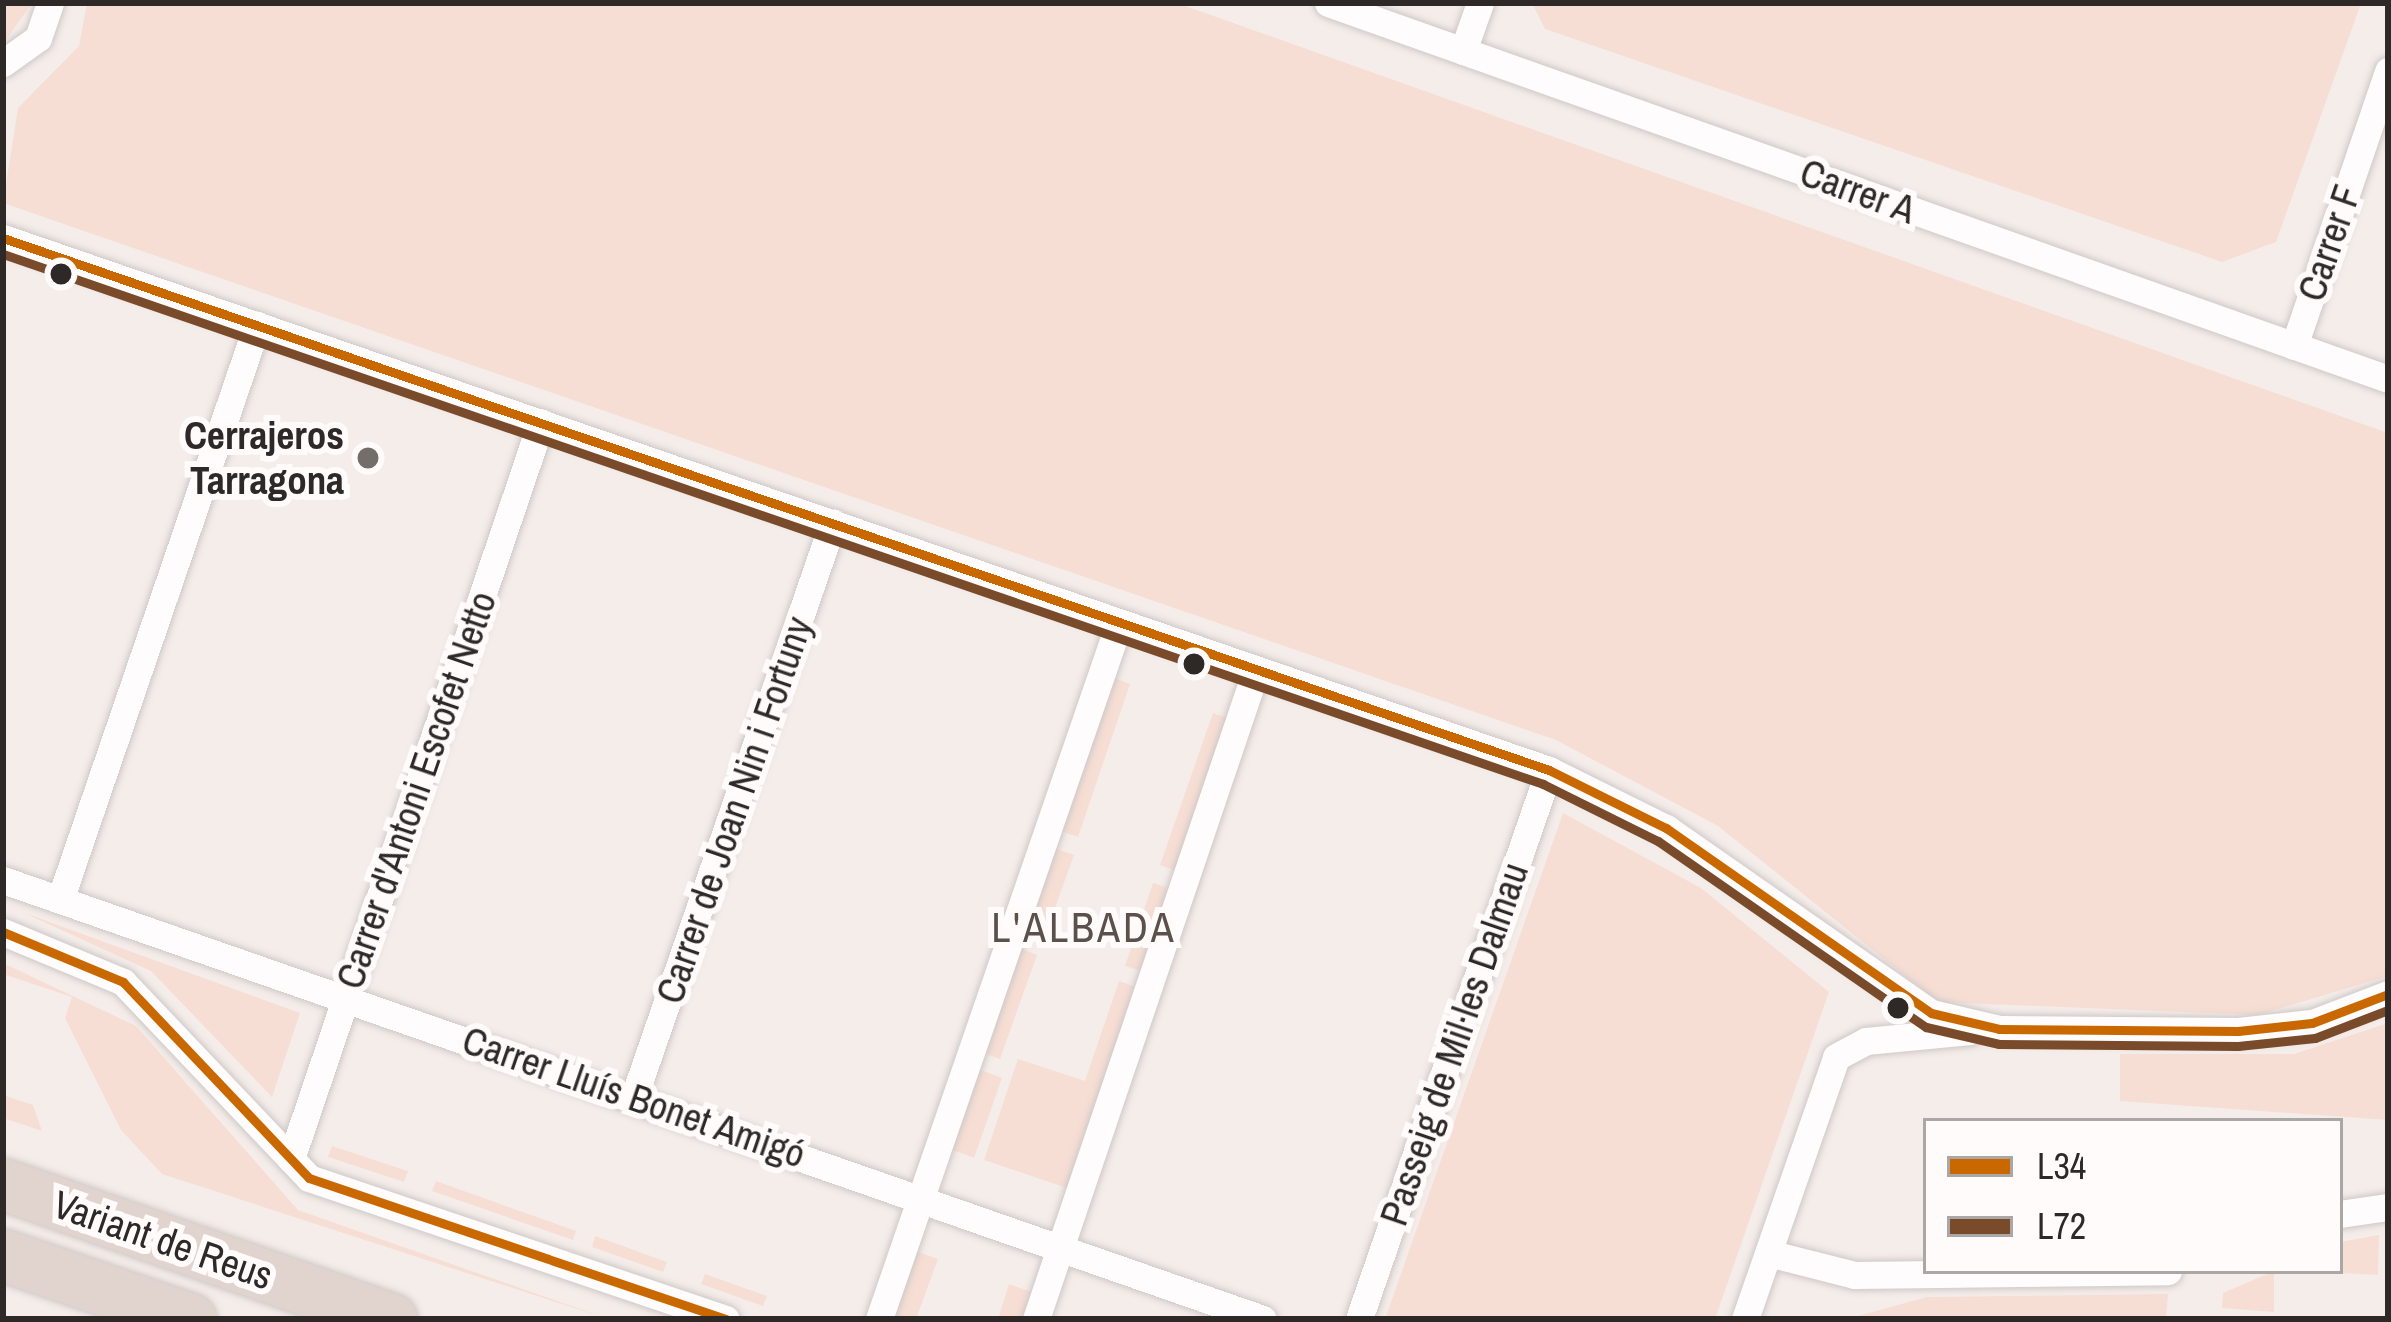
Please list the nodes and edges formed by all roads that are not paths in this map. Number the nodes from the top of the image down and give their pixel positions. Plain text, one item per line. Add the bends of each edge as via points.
1 (50, 3) edge
2 (1480, 3) edge
3 (1346, 6) edge
4 (1463, 51) junction
5 (5, 67) edge
6 (2388, 71) edge
7 (3, 238) edge
8 (257, 325) junction
9 (2294, 346) junction
10 (2388, 379) edge
11 (542, 422) junction
12 (833, 522) junction
13 (1119, 622) junction
14 (1256, 670) junction
15 (1549, 770) junction
16 (3, 880) edge
17 (60, 900) junction
18 (3, 932) edge
19 (2388, 994) edge
20 (346, 997) junction
21 (2000, 1029) junction
22 (634, 1097) junction
23 (291, 1159) junction
24 (3, 1184) edge
25 (922, 1198) junction
26 (2388, 1207) edge
27 (2343, 1214) edge
28 (1062, 1247) junction
29 (1768, 1253) junction
30 (3, 1255) edge
31 (1980, 1274) edge
32 (190, 1319) edge
33 (391, 1319) edge
34 (726, 1319) edge
35 (879, 1319) edge
36 (1036, 1319) edge
37 (1264, 1319) edge
38 (1360, 1319) edge
39 (1745, 1319) edge

1 - 5 street via 38,38
2 - 4 street
3 - 4 street, Carrer A
4 - 9 street, Carrer A
6 - 9 street, Carrer F
7 - 8 street
8 - 11 street
8 - 17 street
9 - 10 street, Carrer A
11 - 12 street
11 - 20 street, Carrer d'Antoni Escofet Netto
12 - 13 street
12 - 22 street, Carrer de Joan Nin i Fortuny
13 - 14 street
13 - 25 street
14 - 15 street
14 - 28 street
15 - 21 street via 1666,828 1931,1013
15 - 38 street, Passeig de Mil·les Dalmau
16 - 17 street, Carrer Lluís Bonet Amigó
17 - 20 street, Carrer Lluís Bonet Amigó
18 - 23 street via 123,982
19 - 21 street via 2312,1023 2238,1031
20 - 22 street, Carrer Lluís Bonet Amigó
20 - 23 street, Carrer d'Antoni Escofet Netto
21 - 29 street via 1885,1038 1836,1057
22 - 25 street, Carrer Lluís Bonet Amigó
23 - 34 street via 339,1191
24 - 33 highway, Variant de Reus
25 - 28 street, Carrer Lluís Bonet Amigó
25 - 35 street
26 - 27 street
28 - 36 street
28 - 37 street, Carrer Lluís Bonet Amigó
29 - 31 street via 1855,1276
29 - 39 street
30 - 32 highway, Variant de Reus

